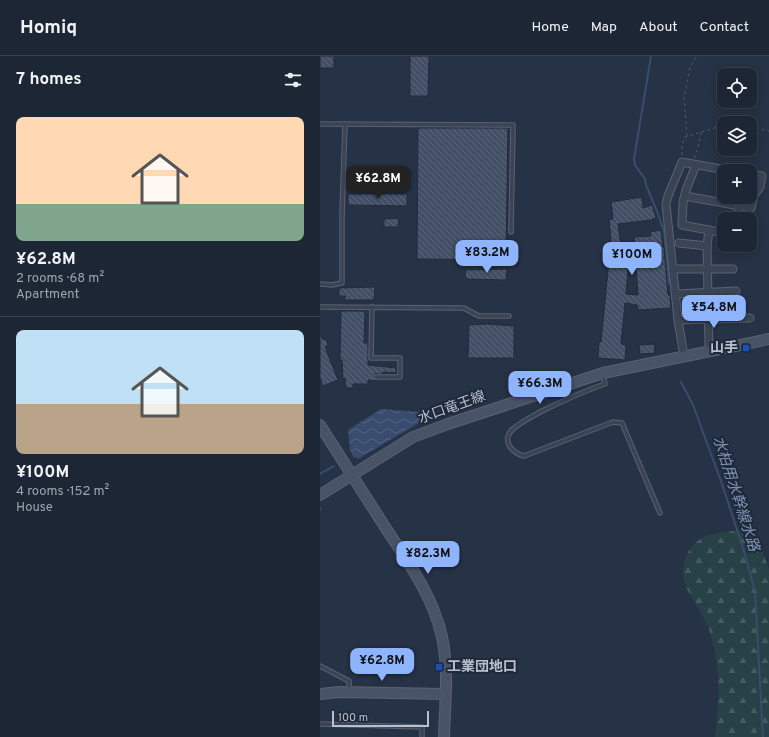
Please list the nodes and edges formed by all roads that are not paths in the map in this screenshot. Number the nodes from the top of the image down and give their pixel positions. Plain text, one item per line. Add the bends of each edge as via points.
1 (320, 124) edge
2 (346, 124) junction
3 (694, 164) junction
4 (717, 168) edge
5 (757, 175) edge
6 (757, 191) edge
7 (685, 196) junction
8 (752, 204) edge
9 (738, 206) junction
10 (738, 212) edge
11 (709, 230) junction
12 (511, 232) dead end
13 (717, 232) edge
14 (679, 243) dead end
15 (707, 246) junction
16 (674, 269) junction
17 (707, 269) junction
18 (733, 269) dead end
19 (320, 284) edge
20 (736, 291) dead end
21 (708, 293) junction
22 (676, 294) junction
23 (320, 307) edge
24 (372, 307) junction
25 (509, 316) dead end
26 (750, 318) dead end
27 (708, 319) junction
28 (678, 320) junction
29 (769, 339) edge
30 (709, 351) junction
31 (684, 356) junction
32 (603, 373) junction
33 (376, 377) dead end
34 (320, 425) edge
35 (352, 476) junction
36 (320, 495) edge
37 (660, 513) dead end
38 (320, 666) edge
39 (349, 692) junction
40 (320, 694) edge
41 (445, 694) junction
42 (320, 724) edge
43 (422, 737) edge
44 (444, 737) edge

1 - 2 lane
2 - 12 lane via 513,125
2 - 19 lane via 342,283
3 - 4 street
3 - 7 street
3 - 16 street via 682,162 667,200
5 - 6 street via 762,176
7 - 9 street
7 - 11 street via 682,225
8 - 9 street via 751,208
9 - 10 street
11 - 13 street
11 - 15 street
14 - 15 street
15 - 17 street
16 - 17 street
16 - 22 street
17 - 18 street
17 - 21 street
20 - 21 street
21 - 22 street
21 - 27 street
22 - 28 street
23 - 24 lane
24 - 25 lane via 464,308 479,316
24 - 33 lane via 371,358 400,358 400,377
26 - 27 street
27 - 28 street
27 - 30 street
28 - 31 street
29 - 30 main road, 水口竜王線
30 - 31 main road, 水口竜王線
31 - 32 main road, 水口竜王線
32 - 35 main road, 水口竜王線 via 413,437
32 - 37 lane via 605,384 585,390 533,416 512,429 508,435 508,443 517,454 524,456 613,422 622,423
34 - 35 main road
35 - 36 main road, 水口竜王線
35 - 41 main road via 430,600 445,655
38 - 39 lane via 349,680
39 - 40 main road
39 - 41 main road
41 - 44 main road
42 - 43 lane via 422,727

